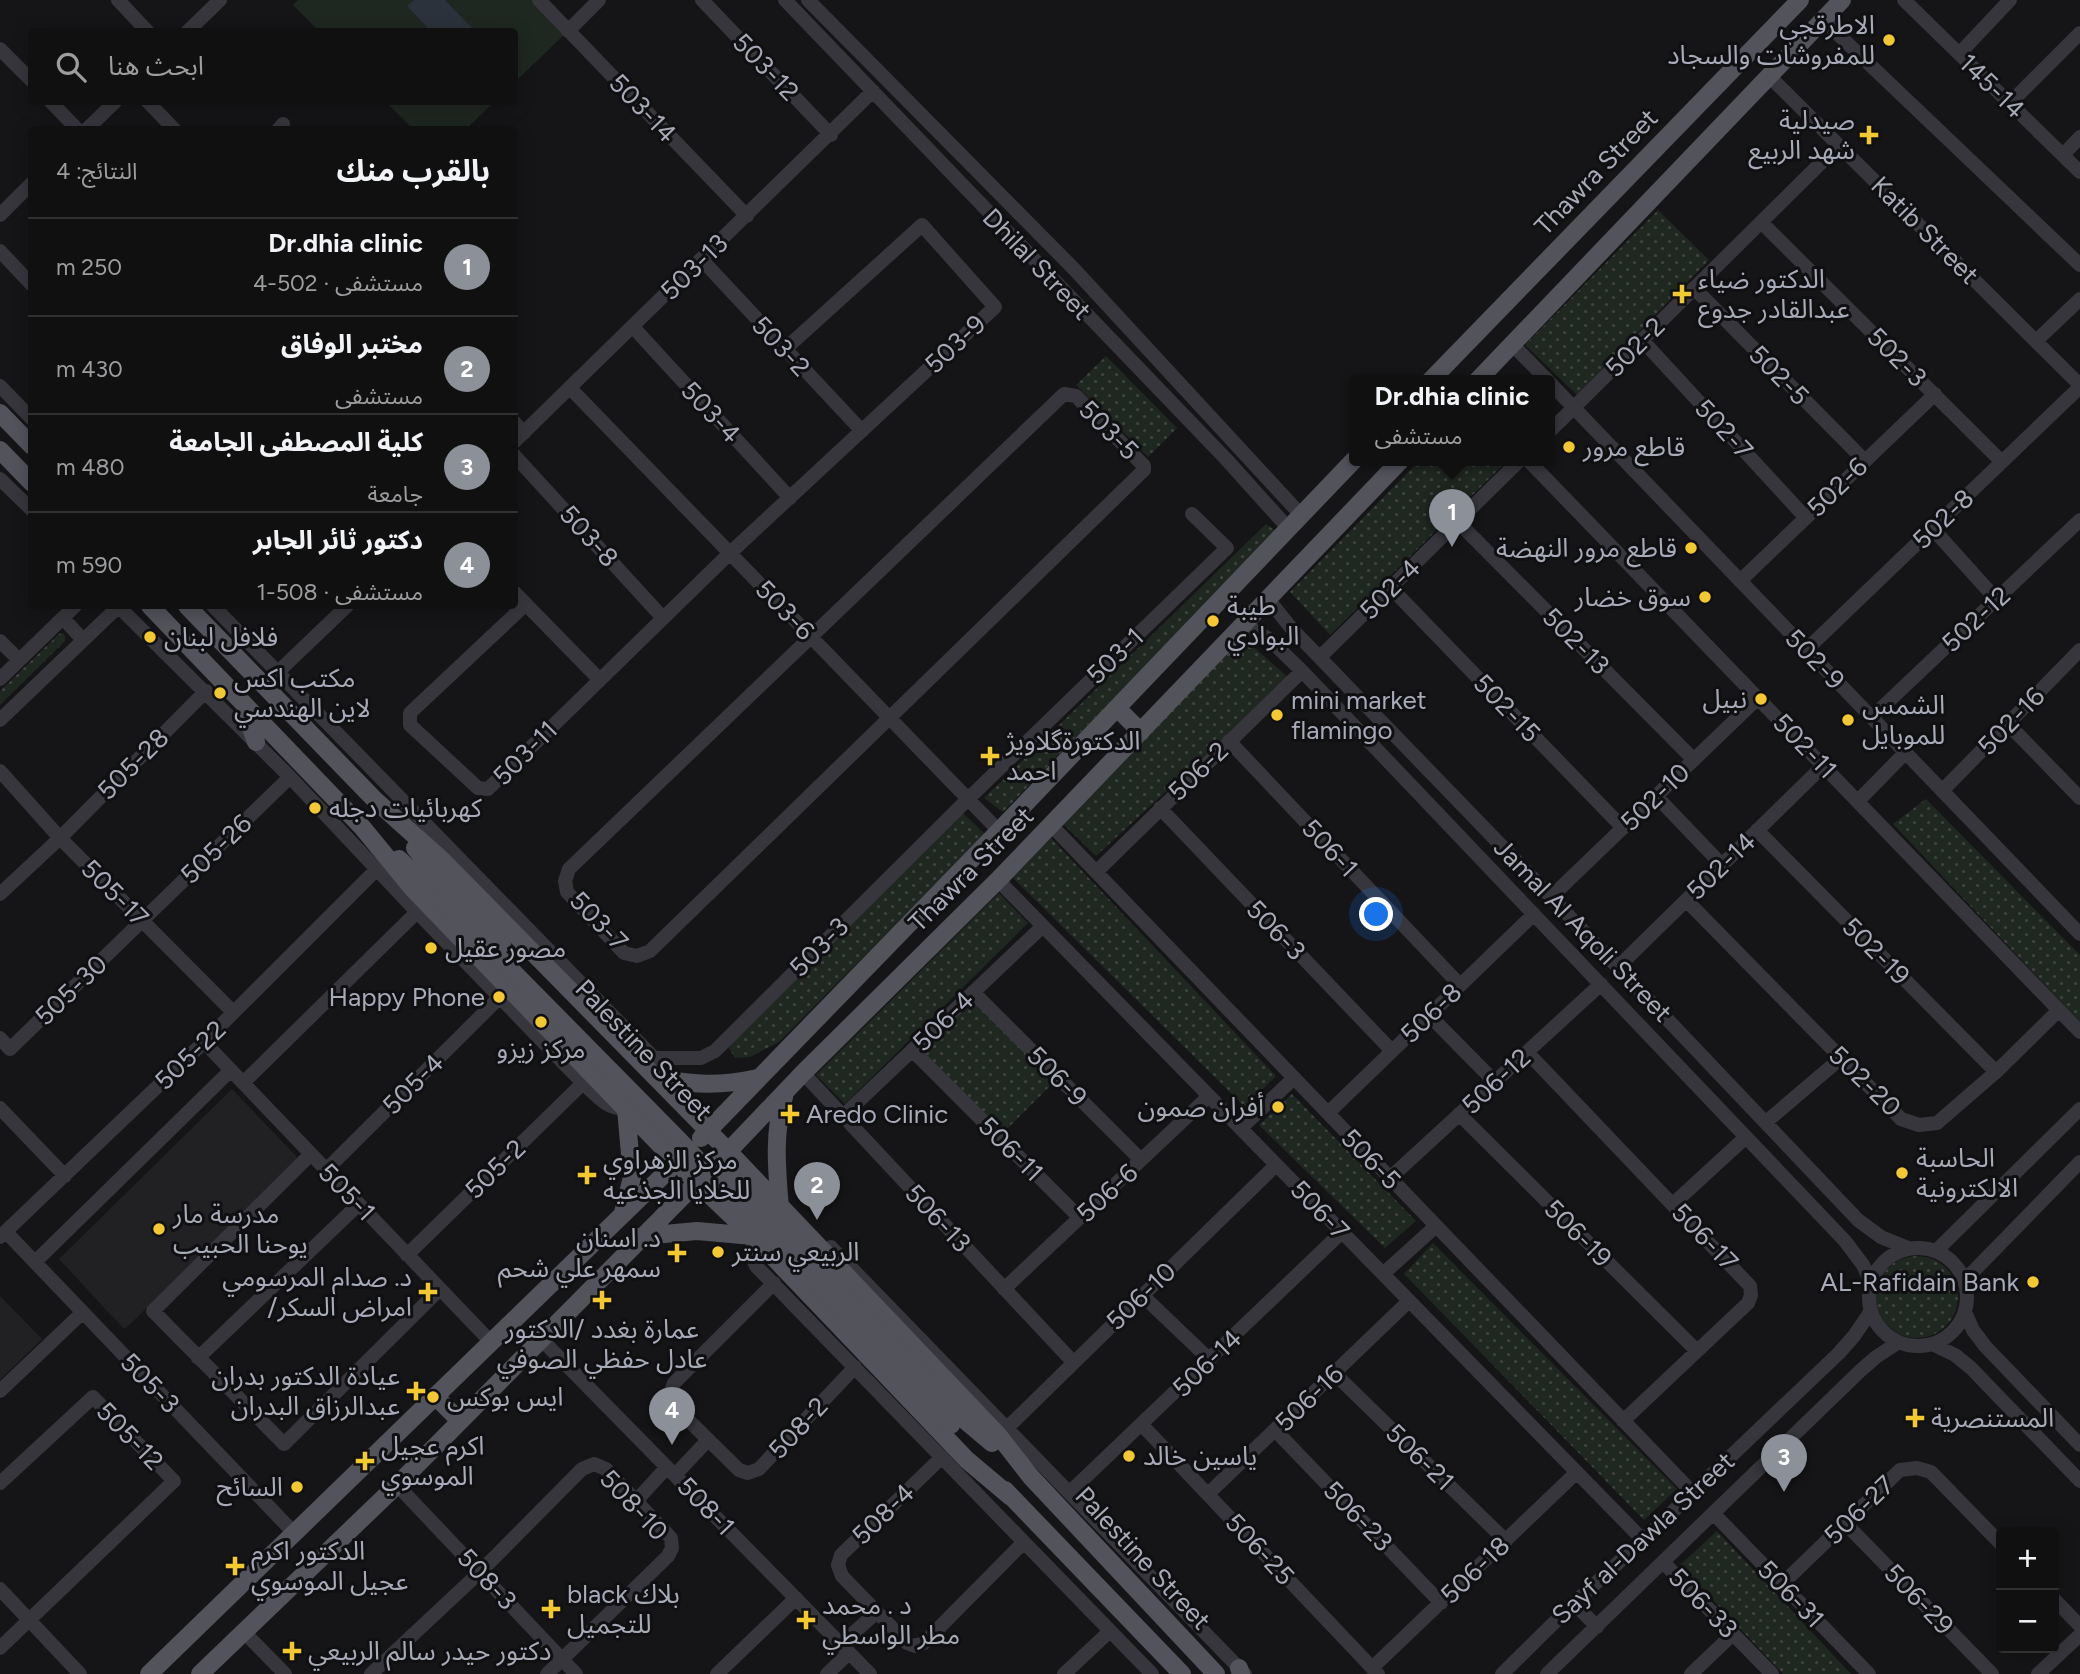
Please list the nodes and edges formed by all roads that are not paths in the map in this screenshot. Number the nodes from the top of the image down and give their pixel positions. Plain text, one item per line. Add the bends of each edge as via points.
1 (118, 0) edge
2 (220, 0) edge
3 (539, 0) edge
4 (599, 0) edge
5 (702, 0) edge
6 (785, 0) edge
7 (808, 0) edge
8 (1800, 0) edge
9 (1842, 0) edge
10 (1904, 0) edge
11 (2010, 0) edge
12 (1823, 20) junction
13 (144, 28) edge
14 (191, 28) edge
15 (568, 31) junction
16 (2080, 33) edge
17 (0, 48) edge
18 (1959, 54) junction
19 (1769, 76) junction
20 (28, 77) edge
21 (873, 92) junction
22 (2010, 103) junction
23 (54, 105) edge
24 (112, 105) edge
25 (151, 105) edge
26 (74, 126) edge
27 (90, 126) edge
28 (171, 126) edge
29 (831, 135) junction
30 (2080, 137) edge
31 (1839, 145) junction
32 (2063, 155) junction
33 (2080, 172) edge
34 (28, 187) edge
35 (0, 215) edge
36 (747, 216) junction
37 (1761, 222) junction
38 (0, 251) edge
39 (702, 260) junction
40 (2080, 265) edge
41 (1074, 269) junction
42 (28, 281) edge
43 (1056, 284) junction
44 (1694, 288) junction
45 (2080, 299) edge
46 (633, 327) junction
47 (1642, 340) junction
48 (2036, 341) junction
49 (1512, 344) junction
50 (784, 350) junction
51 (1436, 375) edge
52 (1483, 375) edge
53 (1542, 375) edge
54 (0, 386) edge
55 (2080, 386) edge
56 (570, 388) junction
57 (1555, 388) edge
58 (1935, 394) junction
59 (1573, 408) junction
60 (0, 413) edge
61 (28, 415) edge
62 (1555, 426) edge
63 (862, 431) junction
64 (518, 432) edge
65 (28, 442) edge
66 (0, 450) edge
67 (518, 459) edge
68 (1865, 461) junction
69 (2002, 462) junction
70 (1349, 465) edge
71 (1395, 466) edge
72 (1514, 466) edge
73 (1534, 466) edge
74 (0, 479) edge
75 (28, 479) edge
76 (790, 498) junction
77 (28, 506) edge
78 (1192, 514) dead end
79 (1301, 515) junction
80 (1806, 518) junction
81 (1458, 522) junction
82 (1289, 529) junction
83 (1933, 529) junction
84 (2077, 529) edge
85 (730, 553) junction
86 (1740, 581) junction
87 (1391, 588) junction
88 (518, 596) edge
89 (1268, 599) junction
90 (1996, 599) junction
91 (526, 604) junction
92 (72, 609) edge
93 (116, 609) edge
94 (122, 609) edge
95 (153, 609) edge
96 (190, 609) edge
97 (216, 609) edge
98 (339, 609) edge
99 (62, 618) junction
100 (663, 618) junction
101 (1244, 624) junction
102 (1292, 629) junction
103 (810, 637) junction
104 (83, 640) junction
105 (0, 641) edge
106 (1275, 645) junction
107 (1806, 650) junction
108 (1320, 657) junction
109 (2077, 659) edge
110 (19, 660) junction
111 (1302, 671) junction
112 (278, 672) junction
113 (0, 679) edge
114 (600, 680) junction
115 (206, 691) junction
116 (1758, 698) junction
117 (245, 706) junction
118 (1117, 708) junction
119 (888, 717) junction
120 (1871, 717) junction
121 (0, 720) edge
122 (2008, 724) junction
123 (1141, 732) junction
124 (1229, 741) junction
125 (256, 742) junction
126 (1905, 752) junction
127 (1694, 760) junction
128 (1823, 766) junction
129 (0, 771) edge
130 (290, 777) junction
131 (1942, 791) junction
132 (1656, 796) junction
133 (2080, 798) edge
134 (968, 799) junction
135 (375, 800) junction
136 (1858, 801) junction
137 (1160, 808) junction
138 (1051, 825) junction
139 (362, 827) junction
140 (1623, 828) junction
141 (1757, 830) junction
142 (999, 831) junction
143 (60, 838) junction
144 (1722, 864) junction
145 (376, 870) junction
146 (1096, 872) junction
147 (998, 880) junction
148 (0, 894) edge
149 (446, 895) junction
150 (1551, 897) junction
151 (1686, 900) junction
152 (417, 912) junction
153 (1534, 914) junction
154 (142, 920) junction
155 (1043, 926) junction
156 (2080, 934) edge
157 (1618, 967) junction
158 (1601, 984) junction
159 (1460, 985) junction
160 (973, 992) junction
161 (500, 997) junction
162 (2059, 1010) junction
163 (233, 1012) junction
164 (1429, 1015) junction
165 (2080, 1031) edge
166 (0, 1038) edge
167 (204, 1042) junction
168 (912, 1050) junction
169 (1392, 1051) junction
170 (1527, 1052) junction
171 (1840, 1059) junction
172 (653, 1067) junction
173 (231, 1070) junction
174 (1996, 1072) junction
175 (803, 1073) junction
176 (1294, 1078) junction
177 (758, 1079) junction
178 (1495, 1082) junction
179 (243, 1083) junction
180 (583, 1083) junction
181 (785, 1094) junction
182 (1209, 1096) junction
183 (0, 1108) edge
184 (626, 1109) junction
185 (2080, 1109) edge
186 (1328, 1113) junction
187 (1460, 1114) junction
188 (843, 1116) junction
189 (1766, 1122) junction
190 (1241, 1128) junction
191 (704, 1135) junction
192 (1746, 1137) junction
193 (311, 1154) junction
194 (724, 1155) junction
195 (680, 1159) junction
196 (1141, 1160) junction
197 (2080, 1162) edge
198 (1276, 1165) junction
199 (326, 1170) junction
200 (65, 1176) junction
201 (1390, 1178) junction
202 (699, 1180) junction
203 (779, 1201) junction
204 (359, 1204) junction
205 (1673, 1204) junction
206 (622, 1215) junction
207 (1080, 1218) junction
208 (1436, 1226) junction
209 (1342, 1232) junction
210 (3, 1234) edge
211 (642, 1236) junction
212 (754, 1237) junction
213 (1908, 1248) junction
214 (1936, 1251) junction
215 (407, 1255) junction
216 (35, 1262) junction
217 (1383, 1274) junction
218 (1965, 1280) junction
219 (1871, 1282) junction
220 (774, 1283) junction
221 (440, 1289) junction
222 (1004, 1289) junction
223 (1142, 1295) junction
224 (1409, 1301) junction
225 (1871, 1311) junction
226 (1965, 1312) junction
227 (82, 1313) junction
228 (541, 1339) junction
229 (491, 1342) junction
230 (1899, 1342) junction
231 (1932, 1344) junction
232 (1697, 1351) junction
233 (198, 1358) junction
234 (1210, 1360) junction
235 (1073, 1362) junction
236 (855, 1367) junction
237 (1334, 1373) junction
238 (0, 1391) edge
239 (435, 1396) junction
240 (460, 1421) junction
241 (955, 1421) junction
242 (1623, 1421) junction
243 (1142, 1425) junction
244 (1008, 1427) junction
245 (1275, 1430) junction
246 (708, 1440) junction
247 (2080, 1445) edge
248 (942, 1457) junction
249 (671, 1471) junction
250 (1577, 1472) junction
251 (1031, 1478) junction
252 (2080, 1481) edge
253 (0, 1483) edge
254 (397, 1485) junction
255 (1070, 1492) junction
256 (1692, 1492) junction
257 (1208, 1494) junction
258 (1011, 1497) junction
259 (636, 1501) junction
260 (1714, 1514) junction
261 (1845, 1523) junction
262 (295, 1534) junction
263 (1996, 1539) edge
264 (1643, 1540) junction
265 (1506, 1541) junction
266 (1024, 1542) junction
267 (1663, 1562) junction
268 (480, 1572) junction
269 (1782, 1584) junction
270 (0, 1589) edge
271 (796, 1598) junction
272 (1574, 1602) junction
273 (1441, 1603) junction
274 (2059, 1604) edge
275 (877, 1612) junction
276 (29, 1619) junction
277 (2080, 1626) edge
278 (1597, 1627) junction
279 (1110, 1631) junction
280 (244, 1632) junction
281 (1733, 1634) junction
282 (2080, 1635) edge
283 (0, 1648) edge
284 (845, 1649) junction
285 (562, 1659) junction
286 (2050, 1663) junction
287 (1375, 1671) edge
288 (1241, 1672) edge
289 (80, 1674) edge
290 (149, 1674) edge
291 (200, 1674) edge
292 (285, 1674) edge
293 (372, 1674) edge
294 (547, 1674) edge
295 (576, 1674) edge
296 (717, 1674) edge
297 (827, 1674) edge
298 (870, 1674) edge
299 (1064, 1674) edge
300 (1152, 1674) edge
301 (1181, 1674) edge
302 (1216, 1674) edge
303 (1502, 1674) edge
304 (1547, 1674) edge
305 (1691, 1674) edge
306 (1772, 1674) edge
307 (1869, 1674) edge
308 (1992, 1674) edge
309 (2038, 1674) edge
310 (2062, 1674) edge

1 - 13 street
2 - 14 street
3 - 15 street, 503-14
4 - 15 street
5 - 29 street, 503-12
6 - 21 street, Dhilal Street
7 - 41 street, Dhilal Street
8 - 51 main road, Thawra Street
9 - 12 main road
10 - 18 street, 145-14
11 - 18 street
12 - 19 main road
12 - 40 street
15 - 36 street, 503-14
16 - 22 street
17 - 20 street
18 - 22 street, 145-14
19 - 31 street, Katib Street
19 - 49 main road
21 - 29 street, 503-13
21 - 43 street, Dhilal Street
22 - 32 street, 145-14
23 - 26 street
24 - 27 street
25 - 28 street
29 - 36 street, 503-13
30 - 32 street
31 - 37 street, 502-2
31 - 48 street, Katib Street
32 - 33 street, 145-14
34 - 35 street
36 - 39 street, 503-13
37 - 44 street, 502-2
37 - 58 street, 502-3
38 - 42 street
39 - 46 street, 503-13
39 - 50 street, 503-2
41 - 43 street
41 - 79 street, Dhilal Street
43 - 82 street, Dhilal Street
44 - 47 street, 502-2
44 - 68 street, 502-5
45 - 48 street
46 - 56 street, 503-13
46 - 76 street, 503-4
47 - 59 street, 502-2
47 - 80 street, 502-7
48 - 55 street, Katib Street
49 - 52 main road
49 - 53 street, 502-9
50 - 63 street, 503-2
50 - 63 street, 503-9 via 922,225 995,307
54 - 61 street
55 - 69 street, 502-8
56 - 64 street, 503-13
56 - 85 street, 503-6
57 - 59 street, 502-9
58 - 68 street, 502-6
58 - 69 street, 502-3
59 - 62 street, 502-2
59 - 86 street, 502-9
60 - 65 main road
63 - 76 street, 503-9
66 - 75 main road
67 - 100 street, 503-8
68 - 80 street, 502-6
69 - 83 street, 502-8
70 - 79 main road, Thawra Street
71 - 89 main road, Thawra Street
72 - 81 street, 502-4
73 - 116 street, 502-11
74 - 77 street
76 - 85 street, 503-9
78 - 134 street, 503-1 via 1227,548
79 - 82 main road, Thawra Street
80 - 86 street, 502-6
81 - 87 street, 502-4
81 - 127 street, 502-13
82 - 118 main road, Thawra Street
83 - 90 street
83 - 107 street, 502-8
84 - 90 street, 502-12
85 - 100 street, 503-11
85 - 103 street, 503-6
86 - 107 street, 502-9
87 - 108 street, 502-4
87 - 140 street, 502-15
88 - 91 street
89 - 101 main road, Thawra Street
89 - 102 street, Jamal Al Aqoli Street
90 - 120 street, 502-12
91 - 114 street
91 - 114 street, 503-11 via 410,713 410,725 478,788 488,789
92 - 99 street
93 - 104 street
94 - 115 street
95 - 117 main road, Palestine Street
96 - 135 main road, Palestine Street
97 - 112 street
98 - 112 street
99 - 104 street
99 - 110 street
100 - 114 street, 503-11
101 - 106 street, Jamal Al Aqoli Street
101 - 123 main road, Thawra Street
102 - 106 street
102 - 108 street, Jamal Al Aqoli Street
103 - 119 street, 503-6
103 - 119 street, 503-7 via 569,869 567,892 624,953 637,956 650,951
103 - 119 street, 503-5 via 1064,394 1076,396 1144,470
104 - 121 street
105 - 110 street
106 - 111 street, Jamal Al Aqoli Street
107 - 120 street, 502-9
108 - 150 street, Jamal Al Aqoli Street
109 - 122 street, 502-16
110 - 113 street
111 - 124 street, 506-2
111 - 153 street, Jamal Al Aqoli Street
112 - 172 street
115 - 125 street
115 - 143 street, 505-28
116 - 127 street, 502-10
116 - 128 street, 502-11
117 - 125 main road
117 - 139 main road, Palestine Street
118 - 123 main road
118 - 142 main road, Thawra Street
119 - 134 street, 503-6
120 - 126 street, 502-9
122 - 131 street, 502-16
122 - 133 street
123 - 138 main road, Thawra Street
124 - 137 street, 506-2
124 - 159 street, 506-1
125 - 130 street
126 - 131 street, 502-9
126 - 136 street
127 - 132 street, 502-10
128 - 136 street, 502-11
128 - 141 street, 502-14
129 - 143 street, 505-17
130 - 145 street
130 - 154 street, 505-26
131 - 156 street, 502-9
132 - 140 street, 502-10
132 - 144 street
134 - 142 street, 503-6
134 - 172 street, 503-3 via 715,1051
135 - 149 main road, Palestine Street
135 - 172 main road, Palestine Street
136 - 162 street, 502-11
137 - 146 street, 506-2
137 - 169 street, 506-3
138 - 146 street, 506-5
138 - 147 main road, Thawra Street
139 - 149 main road, Palestine Street
139 - 184 main road, Palestine Street via 413,890
140 - 150 street, 502-10
141 - 144 street, 502-14
141 - 174 street, 502-19
142 - 177 main road, Thawra Street
143 - 148 street
143 - 154 street, 505-17
144 - 151 street, 502-14
145 - 152 street
145 - 163 street, 505-22
146 - 176 street, 506-5
147 - 155 street, 506-7
147 - 175 main road, Thawra Street
149 - 241 main road, Palestine Street, bridge via 684,1128
150 - 157 street, Jamal Al Aqoli Street
151 - 157 street, 502-14
151 - 171 street, 502-20
152 - 161 street
152 - 179 street
153 - 158 street, Jamal Al Aqoli Street
153 - 159 street, 506-8
154 - 163 street, 505-17
154 - 166 street, 505-30 via 10,1049
155 - 160 street, 506-4
155 - 182 street, 506-7
157 - 189 street, Jamal Al Aqoli Street
158 - 170 street, 506-12
158 - 192 street, Jamal Al Aqoli Street
159 - 164 street, 506-8
160 - 168 street, 506-4
160 - 196 street, 506-9
161 - 180 street
161 - 199 street, 505-4
162 - 165 street, 502-11
162 - 174 street, 502-20
163 - 167 street, 505-22
164 - 169 street, 506-8
164 - 178 street
167 - 173 street, 505-1
167 - 200 street, 505-22
168 - 188 street, 506-4
168 - 207 street, 506-11
169 - 186 street, 506-8
170 - 178 street, 506-12
170 - 205 street, 506-17
171 - 174 street, 502-20 via 1901,1119 1919,1125 1937,1123
171 - 189 street
172 - 177 main road via 677,1082 705,1086
172 - 191 main road, Palestine Street
173 - 179 street, 505-1
173 - 216 street, 505-22
175 - 181 main road, Thawra Street
175 - 188 street, 506-13
176 - 186 street, 506-5
176 - 190 street
177 - 191 main road, Thawra Street
178 - 187 street, 506-12
179 - 193 street, 505-1
180 - 184 street via 604,1104
180 - 215 street, 505-2
181 - 194 main road, Thawra Street
181 - 203 main road via 776,1150
182 - 190 street, 506-7
182 - 196 street, 506-6
183 - 200 street
184 - 195 main road, Palestine Street
184 - 206 main road via 632,1177
185 - 214 street
186 - 201 street, 506-5
187 - 201 street, 506-12
187 - 232 street, 506-19
188 - 222 street, 506-13
189 - 213 street, Jamal Al Aqoli Street via 1858,1220 1881,1237
190 - 198 street, 506-7
191 - 194 main road, Palestine Street
192 - 205 street
192 - 219 street, Jamal Al Aqoli Street via 1845,1241
193 - 199 street, 505-1
193 - 233 street via 153,1311
194 - 203 main road, Palestine Street
195 - 202 main road, Palestine Street
195 - 206 main road
196 - 207 street, 506-6
197 - 218 street
198 - 209 street, 506-7
198 - 223 street, 506-10
199 - 204 street, 505-1
200 - 210 street, 505-22
201 - 208 street, 506-5
202 - 211 main road
202 - 212 main road, Palestine Street
203 - 244 street
203 - 251 main road, Palestine Street via 999,1436
204 - 215 street, 505-1
204 - 233 street
205 - 232 street, 506-17 via 1750,1286 1748,1303
206 - 229 main road
207 - 222 street, 506-6
208 - 217 street
208 - 242 street, 506-5
209 - 217 street, 506-7
209 - 234 street, 506-14
210 - 216 street, 505-3
211 - 212 main road via 697,1231
211 - 228 main road
212 - 220 street via 753,1262
212 - 258 main road, Palestine Street via 967,1460
213 - 214 street
213 - 219 street via 1885,1260
214 - 218 street via 1948,1257
215 - 221 street, 505-1
216 - 227 street, 505-3
217 - 224 street, 506-7
218 - 226 street
219 - 225 street
220 - 236 street
220 - 246 street, 508-2 via 674,1383 670,1394 675,1407
221 - 229 street, 505-1
221 - 233 street via 284,1444
222 - 235 street, 506-13
223 - 234 street
223 - 235 street, 506-10
224 - 237 street, 506-16
224 - 250 street, 506-7
225 - 230 street via 1877,1324
225 - 256 street, Sayf al-Dawla Street via 1839,1353
226 - 231 street via 1952,1332
226 - 247 street via 1978,1338
227 - 238 street
227 - 262 street, 505-3
228 - 240 main road
228 - 249 street, 508-1
229 - 239 main road
230 - 231 street
230 - 260 street, Sayf al-Dawla Street via 1860,1371
231 - 252 street via 1971,1368
232 - 242 street, 506-17
234 - 243 street, 506-14
235 - 244 street, 506-10
236 - 246 street, 508-2 via 759,1469 739,1470
236 - 248 street
237 - 245 street, 506-16
237 - 265 street, 506-21
239 - 240 main road
239 - 262 main road
240 - 254 main road
241 - 251 main road, Palestine Street
241 - 258 main road, Palestine Street
242 - 256 street, 506-5
243 - 255 street, 506-14
243 - 257 street, 506-25
244 - 255 street
245 - 257 street, 506-16
245 - 273 street, 506-23
246 - 249 street
248 - 266 street
248 - 275 street, 508-4 via 841,1555 842,1576
249 - 259 street
249 - 271 street, 508-1
250 - 264 street, 506-7
250 - 265 street, 506-18
251 - 302 main road, Palestine Street
253 - 276 street, 505-12 via 93,1397 174,1481
254 - 268 street, 508-3
254 - 280 main road
255 - 288 street
256 - 264 street, Sayf al-Dawla Street
257 - 287 street, 506-25
258 - 301 main road, Palestine Street
259 - 268 street, 508-10 via 606,1469 594,1464 582,1469
259 - 285 street, 508-10 via 671,1538 672,1548
260 - 267 street, Sayf al-Dawla Street
260 - 269 street, 506-31
261 - 263 street, 506-27 via 1900,1470 1917,1468 1931,1472
261 - 269 street, 506-27
261 - 308 street, 506-29
262 - 290 main road
264 - 272 street, Sayf al-Dawla Street
265 - 273 street, 506-18
266 - 275 street, 508-4 via 924,1643 907,1643
266 - 279 street
267 - 278 street, Sayf al-Dawla Street
267 - 281 street, 506-33
268 - 285 street, 508-3
268 - 293 street, 508-10
269 - 307 street, 506-31
270 - 276 street
271 - 284 street, 508-1
271 - 296 street
272 - 278 street
272 - 303 street, Sayf al-Dawla Street
273 - 287 street, 506-18
274 - 277 street
275 - 284 street
276 - 283 street
276 - 289 street
278 - 304 street, Sayf al-Dawla Street
279 - 299 street
279 - 300 street
280 - 291 main road
280 - 292 street
281 - 305 street
281 - 306 street, 506-33
282 - 286 street
284 - 297 street
284 - 298 street, 508-1
285 - 294 street
285 - 295 street, 508-3
286 - 309 street
286 - 310 street

